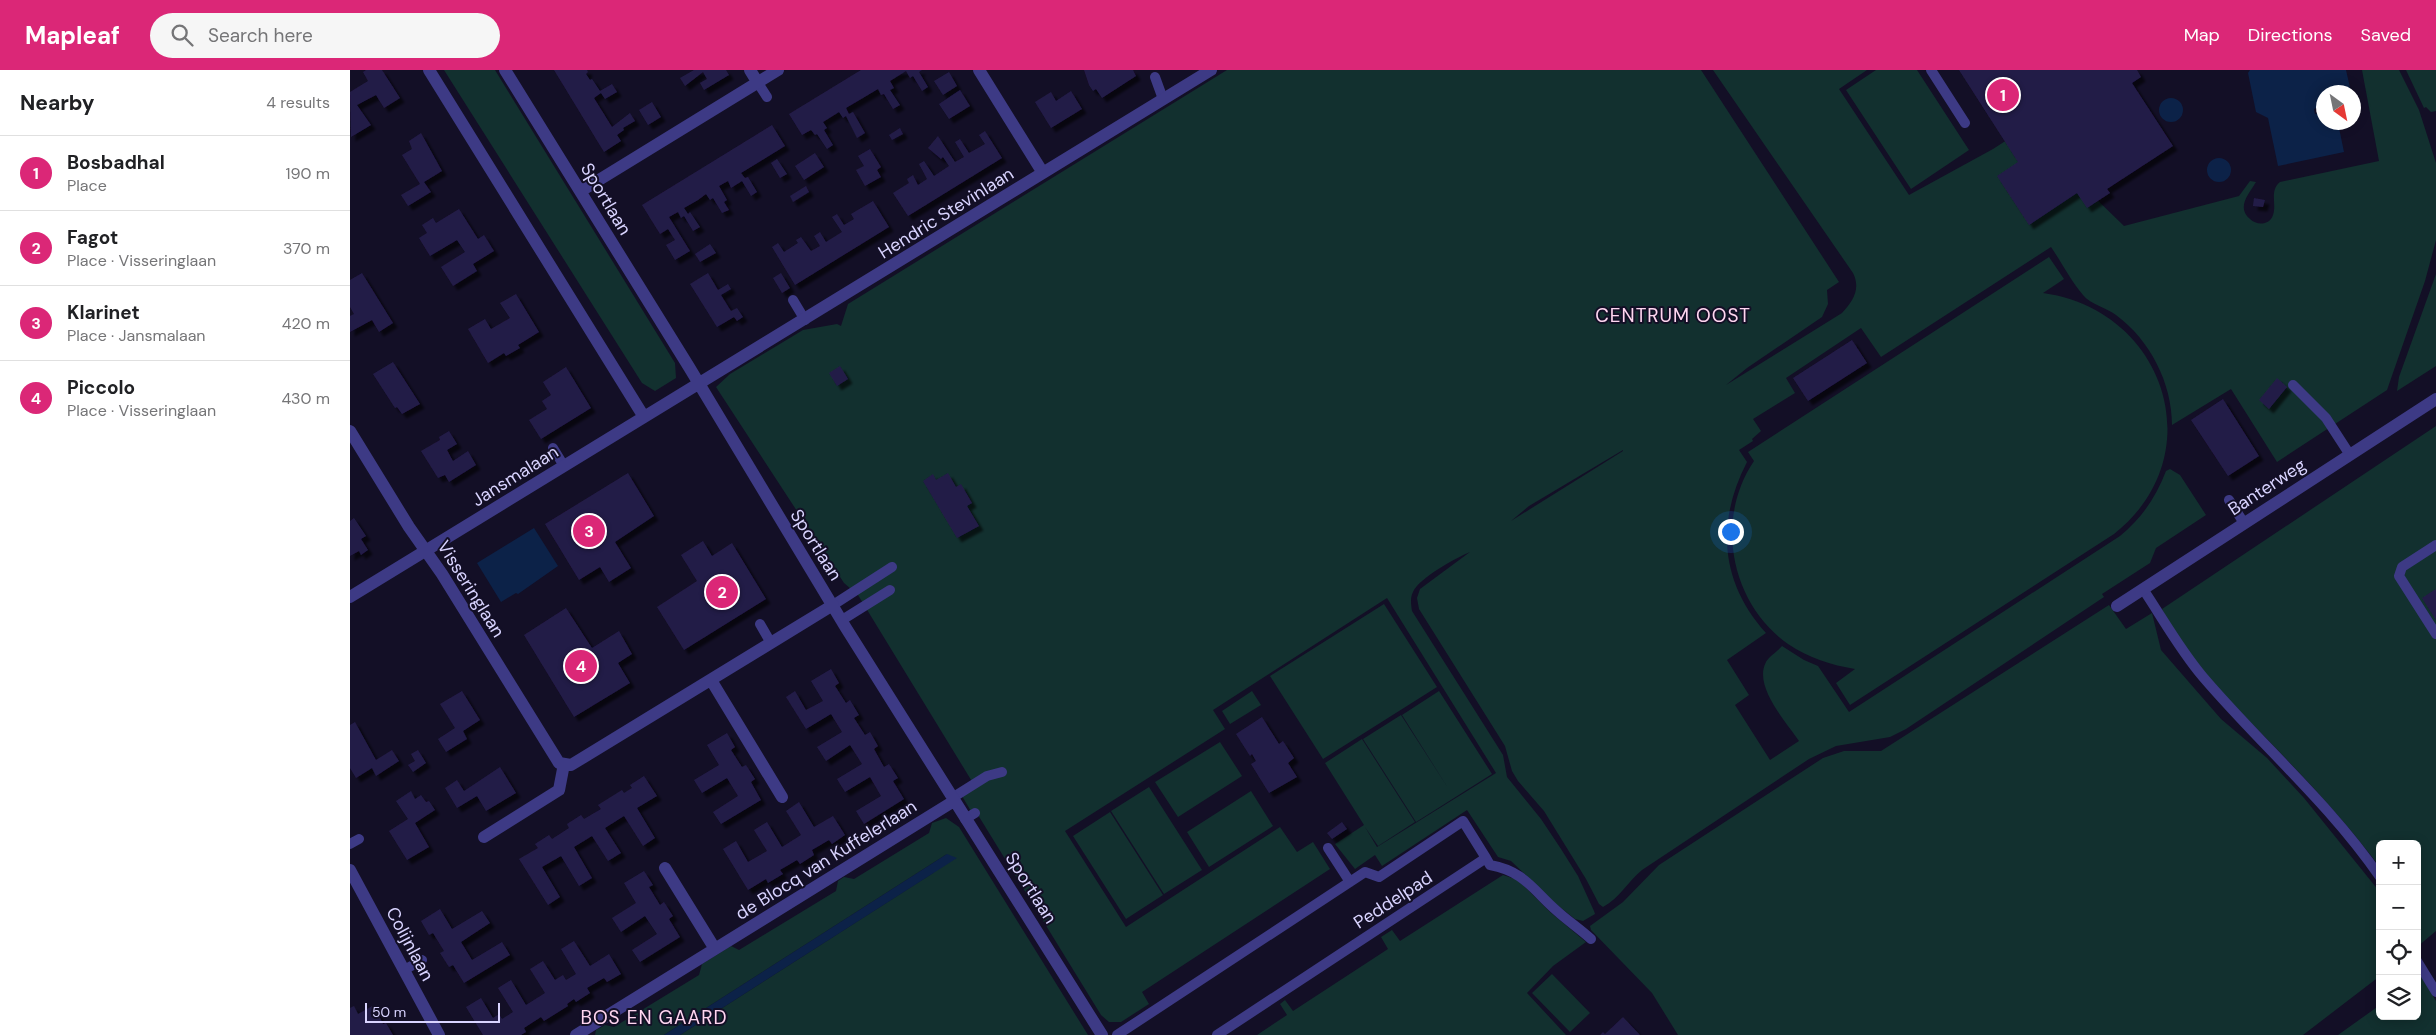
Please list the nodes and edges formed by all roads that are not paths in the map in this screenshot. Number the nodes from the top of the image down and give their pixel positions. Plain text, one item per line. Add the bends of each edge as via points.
1 (429, 70) edge
2 (505, 70) edge
3 (750, 70) edge
4 (778, 70) edge
5 (979, 70) edge
6 (1211, 70) edge
7 (1931, 70) edge
8 (1152, 79) dead end
9 (758, 83) junction
10 (1162, 96) junction
11 (767, 97) dead end
12 (1965, 123) dead end
13 (1043, 173) junction
14 (581, 191) junction
15 (793, 300) dead end
16 (805, 320) junction
17 (699, 385) junction
18 (2293, 385) dead end
19 (2436, 400) edge
20 (644, 417) junction
21 (350, 430) edge
22 (553, 448) dead end
23 (2350, 455) junction
24 (564, 466) junction
25 (2229, 500) dead end
26 (2244, 523) junction
27 (2436, 545) edge
28 (426, 550) junction
29 (892, 568) dead end
30 (2143, 589) junction
31 (890, 590) dead end
32 (350, 597) edge
33 (833, 605) junction
34 (2118, 606) dead end
35 (842, 620) junction
36 (760, 624) dead end
37 (2436, 634) edge
38 (771, 642) junction
39 (711, 680) junction
40 (564, 764) junction
41 (1002, 772) dead end
42 (782, 796) dead end
43 (953, 800) junction
44 (484, 837) dead end
45 (1328, 848) dead end
46 (1486, 858) junction
47 (664, 868) dead end
48 (350, 870) edge
49 (2376, 872) edge
50 (1350, 882) junction
51 (1591, 939) dead end
52 (715, 949) junction
53 (422, 960) dead end
54 (2421, 968) edge
55 (404, 970) junction
56 (2436, 992) edge
57 (439, 1035) edge
58 (576, 1035) edge
59 (1102, 1035) edge
60 (1117, 1035) edge
61 (1217, 1035) edge

1 - 20 street
2 - 14 street, Sportlaan
3 - 9 street
4 - 9 street
5 - 13 street
6 - 10 street, Hendric Stevinlaan
7 - 12 lane
8 - 10 lane
9 - 11 lane
9 - 14 street
10 - 13 street, Hendric Stevinlaan
13 - 16 street, Hendric Stevinlaan
14 - 17 street, Sportlaan
15 - 16 lane
16 - 17 street, Hendric Stevinlaan
17 - 20 street, Jansmalaan
17 - 33 street, Sportlaan
18 - 23 lane via 2322,414
19 - 23 street, Banterweg
20 - 24 street, Jansmalaan
21 - 28 street, Visseringlaan
22 - 24 lane
23 - 26 street, Banterweg
24 - 28 street, Jansmalaan
25 - 26 lane
26 - 30 street, Banterweg
27 - 37 lane via 2402,567 2399,576
28 - 32 street, Jansmalaan
28 - 40 street, Visseringlaan via 559,763
29 - 33 lane
30 - 34 street, Banterweg
30 - 49 lane via 2202,677 2340,825
31 - 35 lane
33 - 35 street, Sportlaan
33 - 38 street
35 - 43 street, Sportlaan
36 - 38 lane
38 - 39 street
39 - 40 street via 571,765
39 - 42 street
40 - 44 street via 559,790
41 - 43 lane via 987,776
43 - 52 street, de Blocq van Kuffelerlaan
43 - 59 street, Sportlaan via 970,816
45 - 50 lane
46 - 50 lane via 1463,822 1379,877 1365,872
46 - 51 lane via 1490,865 1510,870 1526,880
46 - 61 lane, Peddelpad
47 - 52 street
48 - 55 street, Colijnlaan
50 - 60 lane
52 - 58 street, de Blocq van Kuffelerlaan
53 - 55 lane
54 - 56 lane
55 - 57 street, Colijnlaan

